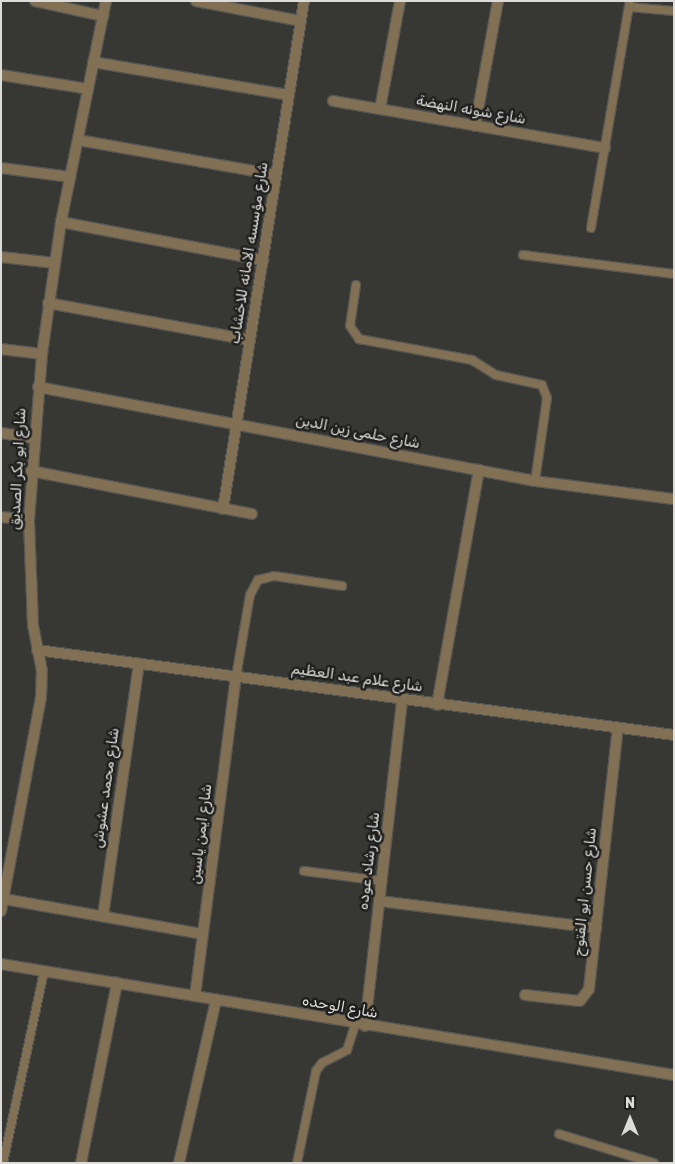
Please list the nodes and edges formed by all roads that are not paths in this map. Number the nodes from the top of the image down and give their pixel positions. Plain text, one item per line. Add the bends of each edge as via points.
1 (35, 1) edge
2 (106, 1) edge
3 (196, 1) edge
4 (304, 1) edge
5 (400, 1) edge
6 (498, 1) edge
7 (218, 3) edge
8 (629, 4) edge
9 (674, 11) edge
10 (103, 16) junction
11 (301, 21) junction
12 (93, 62) junction
13 (1, 75) edge
14 (88, 89) junction
15 (289, 95) junction
16 (333, 101) dead end
17 (380, 109) junction
18 (475, 126) junction
19 (78, 140) junction
20 (605, 148) junction
21 (1, 168) edge
22 (276, 175) junction
23 (70, 177) junction
24 (61, 222) junction
25 (591, 228) dead end
26 (523, 256) dead end
27 (1, 257) edge
28 (263, 260) junction
29 (55, 263) junction
30 (674, 274) edge
31 (356, 285) dead end
32 (48, 303) junction
33 (250, 340) junction
34 (1, 348) edge
35 (42, 354) junction
36 (38, 386) junction
37 (236, 424) junction
38 (1, 433) edge
39 (33, 438) junction
40 (479, 470) junction
41 (31, 472) junction
42 (535, 482) junction
43 (674, 499) edge
44 (223, 509) junction
45 (252, 514) dead end
46 (1, 517) edge
47 (29, 520) junction
48 (342, 586) dead end
49 (37, 650) junction
50 (139, 664) junction
51 (236, 677) junction
52 (402, 700) junction
53 (437, 704) junction
54 (618, 728) junction
55 (674, 735) edge
56 (304, 871) dead end
57 (382, 881) junction
58 (4, 899) junction
59 (379, 901) junction
60 (1, 911) edge
61 (104, 916) junction
62 (596, 928) junction
63 (203, 934) junction
64 (1, 964) edge
65 (44, 971) junction
66 (117, 983) junction
67 (525, 995) dead end
68 (196, 996) junction
69 (216, 1000) junction
70 (360, 1026) junction
71 (674, 1075) edge
72 (559, 1134) dead end
73 (3, 1163) edge
74 (81, 1163) edge
75 (179, 1163) edge
76 (297, 1163) edge
77 (654, 1163) edge

1 - 10 street
2 - 10 street, شارع ابو بكر الصديق
3 - 7 street
4 - 11 street, شارع مؤسسه الامانه للاخشاب
5 - 17 street
6 - 18 street
7 - 11 street
8 - 9 lane
8 - 20 lane
10 - 12 street, شارع ابو بكر الصديق
11 - 15 street, شارع مؤسسه الامانه للاخشاب
12 - 14 street, شارع ابو بكر الصديق
12 - 15 street
13 - 14 street
14 - 19 street, شارع ابو بكر الصديق
15 - 22 street, شارع مؤسسه الامانه للاخشاب
16 - 17 street, شارع شونه النهضة
17 - 18 street, شارع شونه النهضة
18 - 20 street, شارع شونه النهضة
19 - 22 street
19 - 23 street, شارع ابو بكر الصديق
20 - 25 lane
21 - 23 street
22 - 28 street, شارع مؤسسه الامانه للاخشاب
23 - 24 street, شارع ابو بكر الصديق
24 - 28 street
24 - 29 street, شارع ابو بكر الصديق
26 - 30 lane
27 - 29 street
28 - 33 street, شارع مؤسسه الامانه للاخشاب
29 - 32 street, شارع ابو بكر الصديق
31 - 42 lane via 350,326 358,339 472,360 496,375 542,385 546,398
32 - 33 street
32 - 35 street, شارع ابو بكر الصديق
33 - 37 street, شارع مؤسسه الامانه للاخشاب
34 - 35 street
35 - 36 street, شارع ابو بكر الصديق
36 - 37 street, شارع حلمى زين الدين
36 - 39 street, شارع ابو بكر الصديق
37 - 40 street, شارع حلمى زين الدين
37 - 44 street, شارع مؤسسه الامانه للاخشاب
38 - 39 street
39 - 41 street, شارع ابو بكر الصديق
40 - 42 street, شارع حلمى زين الدين
40 - 53 street
41 - 44 street
41 - 47 street, شارع ابو بكر الصديق
42 - 43 street, شارع حلمى زين الدين
44 - 45 street
46 - 47 street
47 - 49 street, شارع ابو بكر الصديق
48 - 51 lane via 269,576 258,580 250,595
49 - 50 street, شارع علام عبد العظيم
49 - 58 street, شارع ابو بكر الصديق via 41,697
50 - 51 street, شارع علام عبد العظيم
50 - 61 street, شارع محمد عشوش
51 - 52 street, شارع علام عبد العظيم
51 - 63 street, شارع ايمن ياسين
52 - 53 street, شارع علام عبد العظيم
52 - 57 street, شارع رشاد عوده
53 - 54 street, شارع علام عبد العظيم
54 - 55 street, شارع علام عبد العظيم
54 - 62 street, شارع حسن ابو الفتوح
56 - 57 lane
57 - 59 street, شارع رشاد عوده
58 - 60 street, شارع ابو بكر الصديق
58 - 61 street
59 - 62 street
59 - 70 street, شارع رشاد عوده
61 - 63 street
62 - 67 street, شارع حسن ابو الفتوح via 586,996 572,1001
63 - 68 street, شارع ايمن ياسين
64 - 65 street, شارع الوحده
65 - 66 street, شارع الوحده
65 - 73 lane
66 - 68 street, شارع الوحده
66 - 74 street
68 - 69 street, شارع الوحده
69 - 70 street, شارع الوحده
69 - 75 street
70 - 71 street, شارع الوحده
70 - 76 lane via 347,1050 322,1063 316,1071
72 - 77 lane

